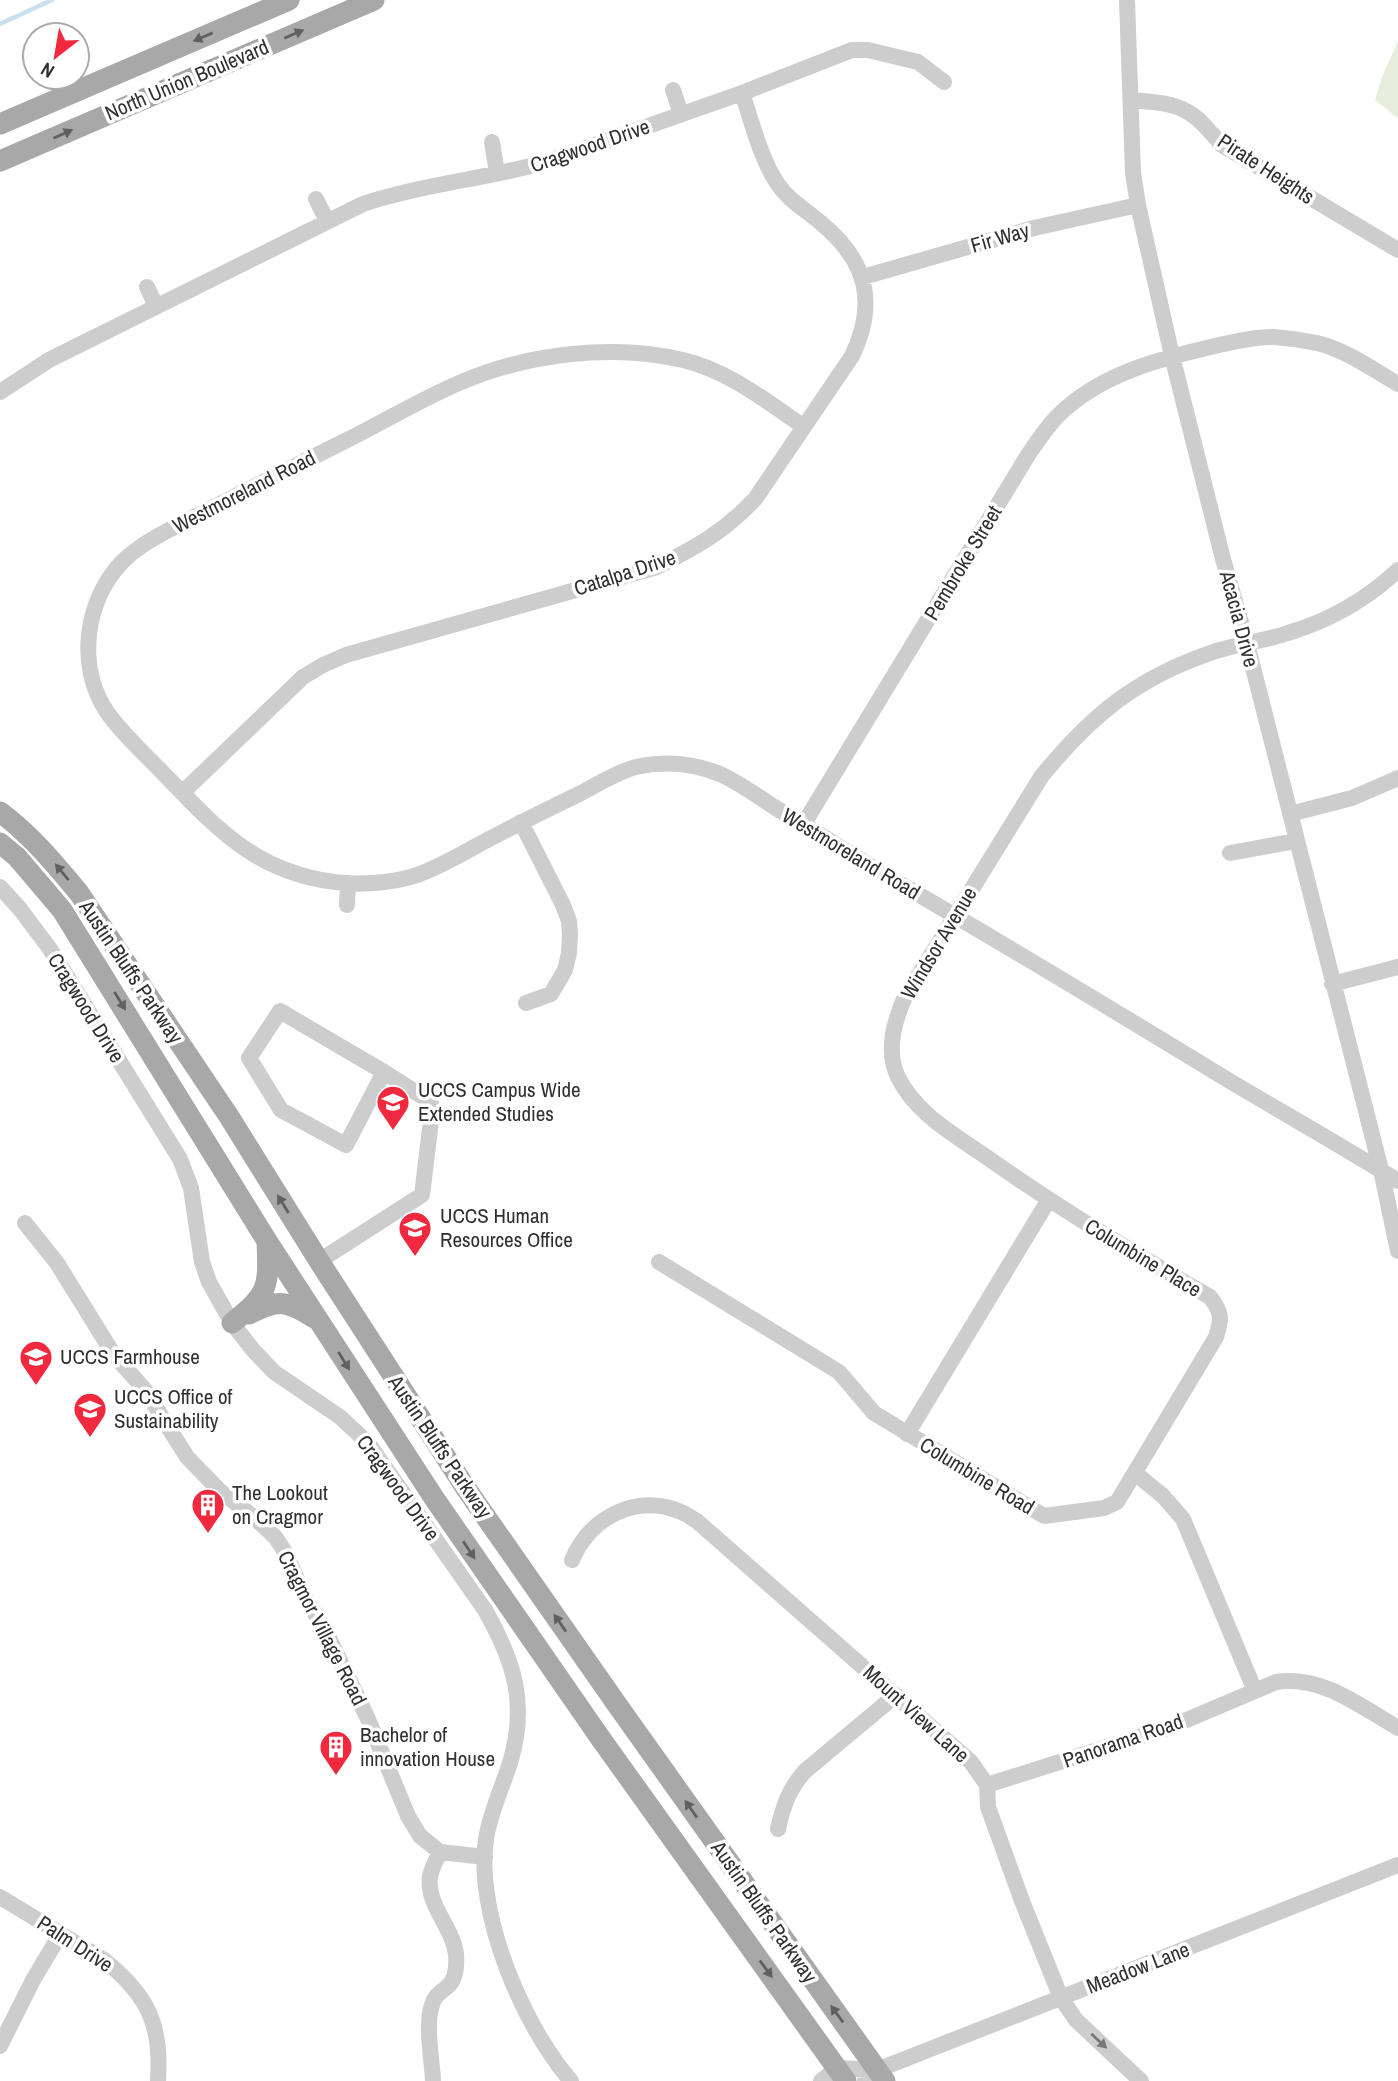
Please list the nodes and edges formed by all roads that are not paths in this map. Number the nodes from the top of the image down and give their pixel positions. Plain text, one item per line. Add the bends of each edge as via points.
1 (289, 0) edge
2 (374, 0) edge
3 (1127, 0) edge
4 (944, 82) dead end
5 (673, 90) dead end
6 (742, 93) junction
7 (1132, 100) junction
8 (681, 114) junction
9 (0, 124) edge
10 (492, 142) dead end
11 (0, 161) edge
12 (497, 173) junction
13 (316, 199) dead end
14 (1138, 205) junction
15 (327, 221) junction
16 (1398, 250) edge
17 (863, 277) junction
18 (147, 287) dead end
19 (156, 306) junction
20 (1172, 356) junction
21 (1398, 384) edge
22 (0, 392) edge
23 (804, 427) junction
24 (1398, 570) edge
25 (1247, 644) junction
26 (1398, 778) edge
27 (182, 793) junction
28 (0, 812) edge
29 (1290, 814) junction
30 (521, 822) junction
31 (803, 825) junction
32 (1296, 841) junction
33 (0, 843) edge
34 (1230, 853) dead end
35 (348, 883) junction
36 (0, 887) edge
37 (347, 905) dead end
38 (954, 916) junction
39 (1398, 967) edge
40 (1332, 985) junction
41 (526, 1003) dead end
42 (384, 1072) junction
43 (1381, 1170) junction
44 (1398, 1181) edge
45 (1048, 1201) junction
46 (25, 1223) dead end
47 (1396, 1224) edge
48 (267, 1241) junction
49 (1398, 1251) edge
50 (319, 1261) junction
51 (659, 1262) dead end
52 (318, 1320) junction
53 (232, 1323) junction
54 (907, 1434) junction
55 (1135, 1473) junction
56 (572, 1560) dead end
57 (1255, 1691) junction
58 (896, 1695) junction
59 (1398, 1728) edge
60 (988, 1785) junction
61 (778, 1829) dead end
62 (440, 1852) junction
63 (485, 1857) junction
64 (1398, 1865) edge
65 (0, 1897) edge
66 (61, 1933) junction
67 (1060, 1998) junction
68 (0, 2046) edge
69 (835, 2077) edge
70 (876, 2077) edge
71 (158, 2081) edge
72 (433, 2081) edge
73 (571, 2081) edge
74 (1141, 2081) edge

1 -> 9 main road, North Union Boulevard
11 -> 2 main road, North Union Boulevard
3 - 7 street, Acacia Drive
4 - 6 street, Cragwood Drive via 918,62 852,50
5 - 8 street
6 - 8 street, Cragwood Drive
6 - 17 street, Catalpa Drive via 778,185 839,239
7 - 14 street, Acacia Drive
7 - 16 street, Pirate Heights via 1186,110 1222,145
8 - 12 street, Cragwood Drive via 546,162
10 - 12 street
12 - 15 street, Cragwood Drive via 395,193
13 - 15 street
14 - 17 street, Fir Way via 1034,228
14 - 20 street, Acacia Drive
15 - 19 street, Cragwood Drive
17 - 23 street, Catalpa Drive via 866,300 861,338
18 - 19 street
19 - 22 street, Cragwood Drive via 48,360
20 - 21 street, Pembroke Street via 1272,337 1297,339 1342,352
20 - 25 street, Acacia Drive
20 - 31 street, Pembroke Street via 1117,374 1064,409 1046,428
23 - 27 street, Catalpa Drive via 755,499 736,519 697,546 657,567 323,665 303,677
23 - 27 street, Westmoreland Road via 739,383 685,361 627,353 544,359 460,383 148,541 122,562 100,596 90,621 89,667 105,709
24 - 25 street, Windsor Avenue via 1345,609 1290,633
25 - 29 street, Acacia Drive
25 - 38 street, Windsor Avenue via 1164,672 1091,721 1041,777
26 - 29 street
27 - 35 street, Westmoreland Road via 230,839 268,863 314,879
50 -> 28 main road, Austin Bluffs Parkway via 230,1118 79,893 54,862
29 - 32 street, Acacia Drive
30 - 31 street, Westmoreland Road via 629,769 683,764 721,775
30 - 35 street, Westmoreland Road via 416,876
30 - 41 street via 569,921 565,970 551,993
31 - 38 street, Westmoreland Road
32 - 34 street
32 - 40 street, Acacia Drive
33 -> 48 main road, Austin Bluffs Parkway via 62,910
35 - 37 street
36 - 53 street, Cragwood Drive via 50,949 180,1159 191,1188 202,1262
38 - 43 street, Westmoreland Road
38 - 45 street, Windsor Avenue via 896,1018 896,1074 921,1108 943,1127
39 - 40 street
40 - 43 street, Acacia Drive
42 - 42 street via 280,1011 248,1058 281,1110 346,1145
42 - 50 street via 431,1102 422,1195
43 - 44 street, Westmoreland Road
43 - 47 street, Acacia Drive
45 - 54 street
45 - 55 street, Columbine Place via 1210,1297 1219,1308 1216,1337
46 - 62 street, Cragmor Village Road via 57,1263 114,1355 145,1390 187,1457 276,1538 368,1719 408,1816 424,1840
47 - 49 street, Acacia Drive
48 - 50 main road via 302,1261
48 - 52 main road, Austin Bluffs Parkway
48 - 53 main road via 265,1288 253,1306
70 -> 50 main road, Austin Bluffs Parkway via 467,1490
51 - 54 street, Columbine Road via 839,1372 874,1413
52 - 53 main road via 278,1303
52 -> 69 main road, Austin Bluffs Parkway via 509,1608
53 - 63 street, Cragwood Drive via 274,1372 340,1417 368,1443 500,1636 517,1686 518,1715 513,1753 489,1823
54 - 55 street, Columbine Road via 1044,1516 1117,1502
55 - 57 street via 1183,1519
56 - 58 street, Mount View Lane via 591,1529 616,1513 660,1506 680,1511 698,1521
57 - 59 street via 1290,1680 1318,1684
57 - 60 street, Panorama Road via 1170,1727
58 - 60 street, Mount View Lane via 971,1762
58 - 61 street via 805,1771 784,1802
60 - 67 street via 988,1807
62 - 63 street
62 - 72 street via 430,1884 456,1956 451,1984 441,1990 431,2007
63 - 73 street, Cragwood Drive via 486,1896 510,1973 538,2036
64 - 67 street, Meadow Lane
65 - 66 street, Palm Drive
66 - 68 street
66 - 71 street, Palm Drive via 120,1972 145,2003 158,2039
67 - 70 street, Meadow Lane
67 -> 74 street via 1076,2020
69 - 70 street, Meadow Lane

